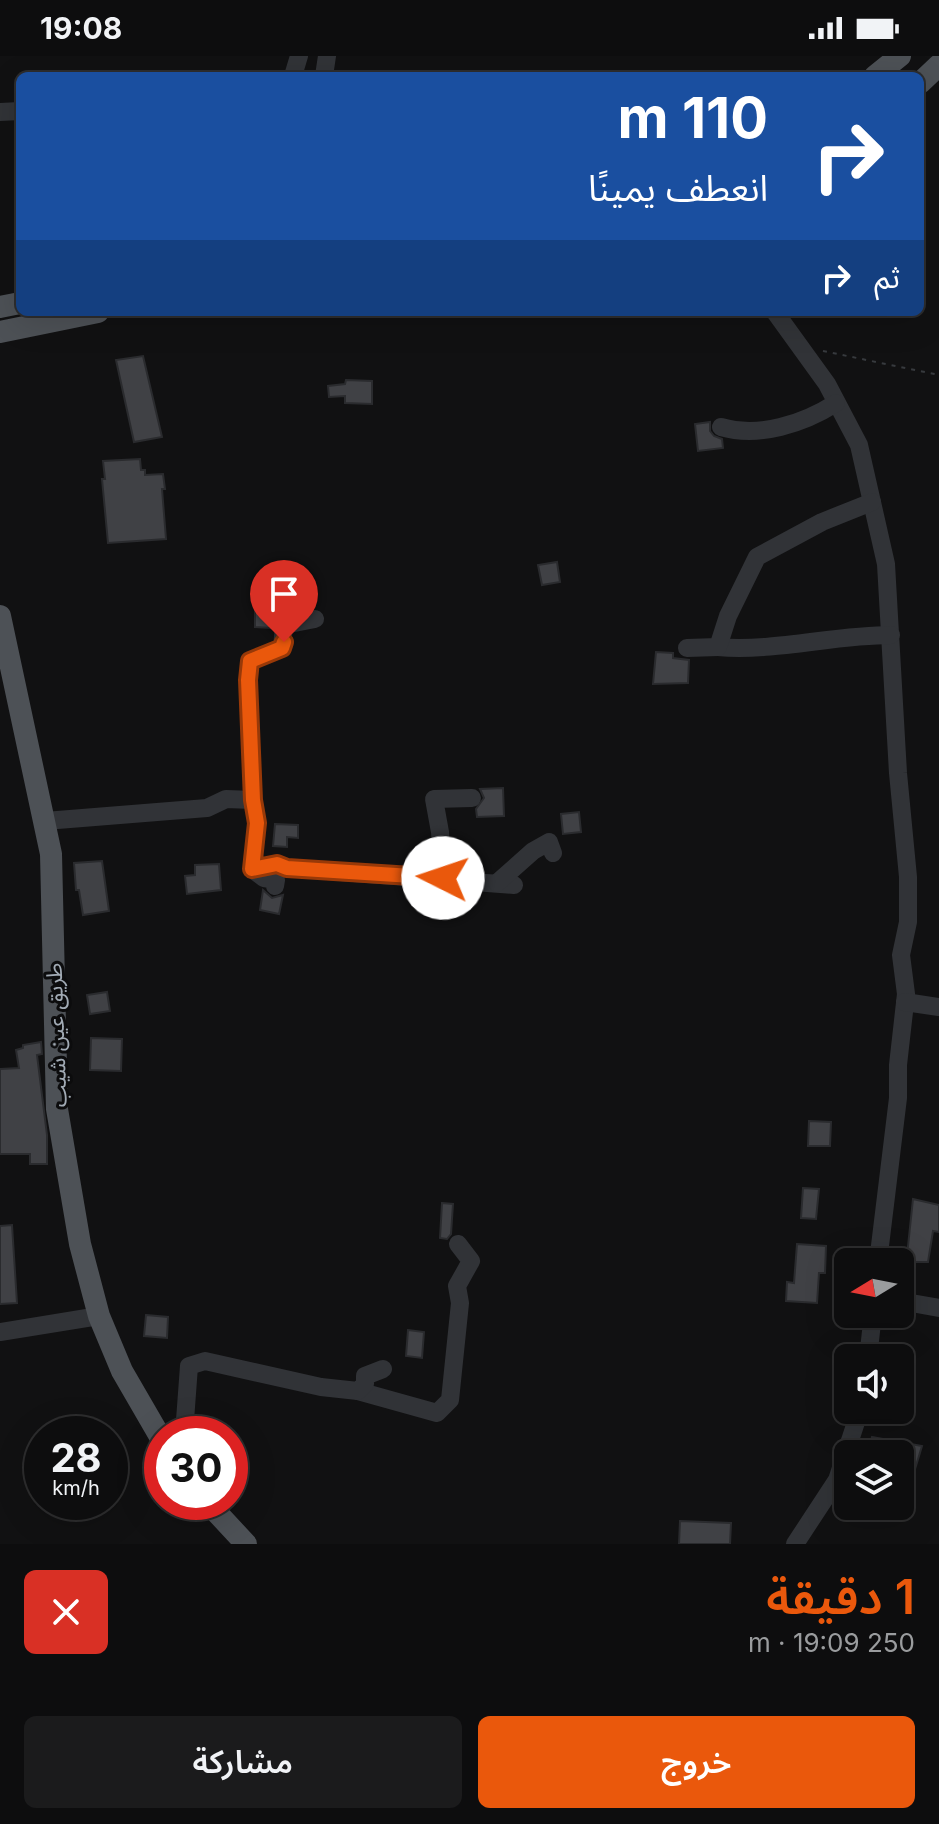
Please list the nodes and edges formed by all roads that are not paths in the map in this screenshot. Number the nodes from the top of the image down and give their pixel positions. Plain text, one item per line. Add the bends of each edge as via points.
1 (900, 56) edge
2 (939, 65) edge
3 (880, 72) edge
4 (924, 79) edge
5 (56, 316) edge
6 (778, 316) edge
7 (0, 332) edge
8 (836, 403) junction
9 (721, 427) dead end
10 (872, 502) junction
11 (0, 616) edge
12 (315, 619) dead end
13 (891, 635) junction
14 (718, 647) junction
15 (687, 648) dead end
16 (472, 798) dead end
17 (253, 800) junction
18 (45, 821) junction
19 (553, 853) dead end
20 (252, 869) junction
21 (443, 878) junction
22 (275, 886) dead end
23 (905, 1002) junction
24 (939, 1007) edge
25 (458, 1244) dead end
26 (880, 1248) edge
27 (914, 1304) edge
28 (939, 1308) edge
29 (99, 1316) junction
30 (0, 1332) edge
31 (383, 1369) dead end
32 (358, 1391) junction
33 (148, 1416) edge
34 (185, 1416) edge
35 (855, 1424) edge
36 (224, 1520) edge
37 (246, 1544) edge
38 (795, 1544) edge

1 - 3 main road
2 - 4 main road
5 - 7 main road
6 - 8 street
8 - 9 street via 803,420 754,432
8 - 10 street via 859,445
10 - 13 street via 886,564
10 - 14 street via 757,557
11 - 18 main road, طريق عين شيب
12 - 17 street via 284,625 282,648 250,661
13 - 14 street via 747,649
13 - 23 street via 908,877 908,922 901,955
14 - 15 street
16 - 21 street via 434,799
17 - 18 street
17 - 20 street via 257,823
18 - 29 main road, طريق عين شيب via 51,854 57,1109 80,1244
19 - 21 street via 549,842 533,851 506,884
20 - 21 street via 277,864
20 - 22 street via 276,880
23 - 24 street
23 - 26 street
25 - 32 street via 471,1261 457,1286 460,1303 450,1400 437,1413
27 - 28 street
29 - 30 street
29 - 33 main road, طريق عين شيب
31 - 32 street via 365,1376
32 - 34 street via 205,1361 189,1366
35 - 38 street via 837,1480
36 - 37 main road

